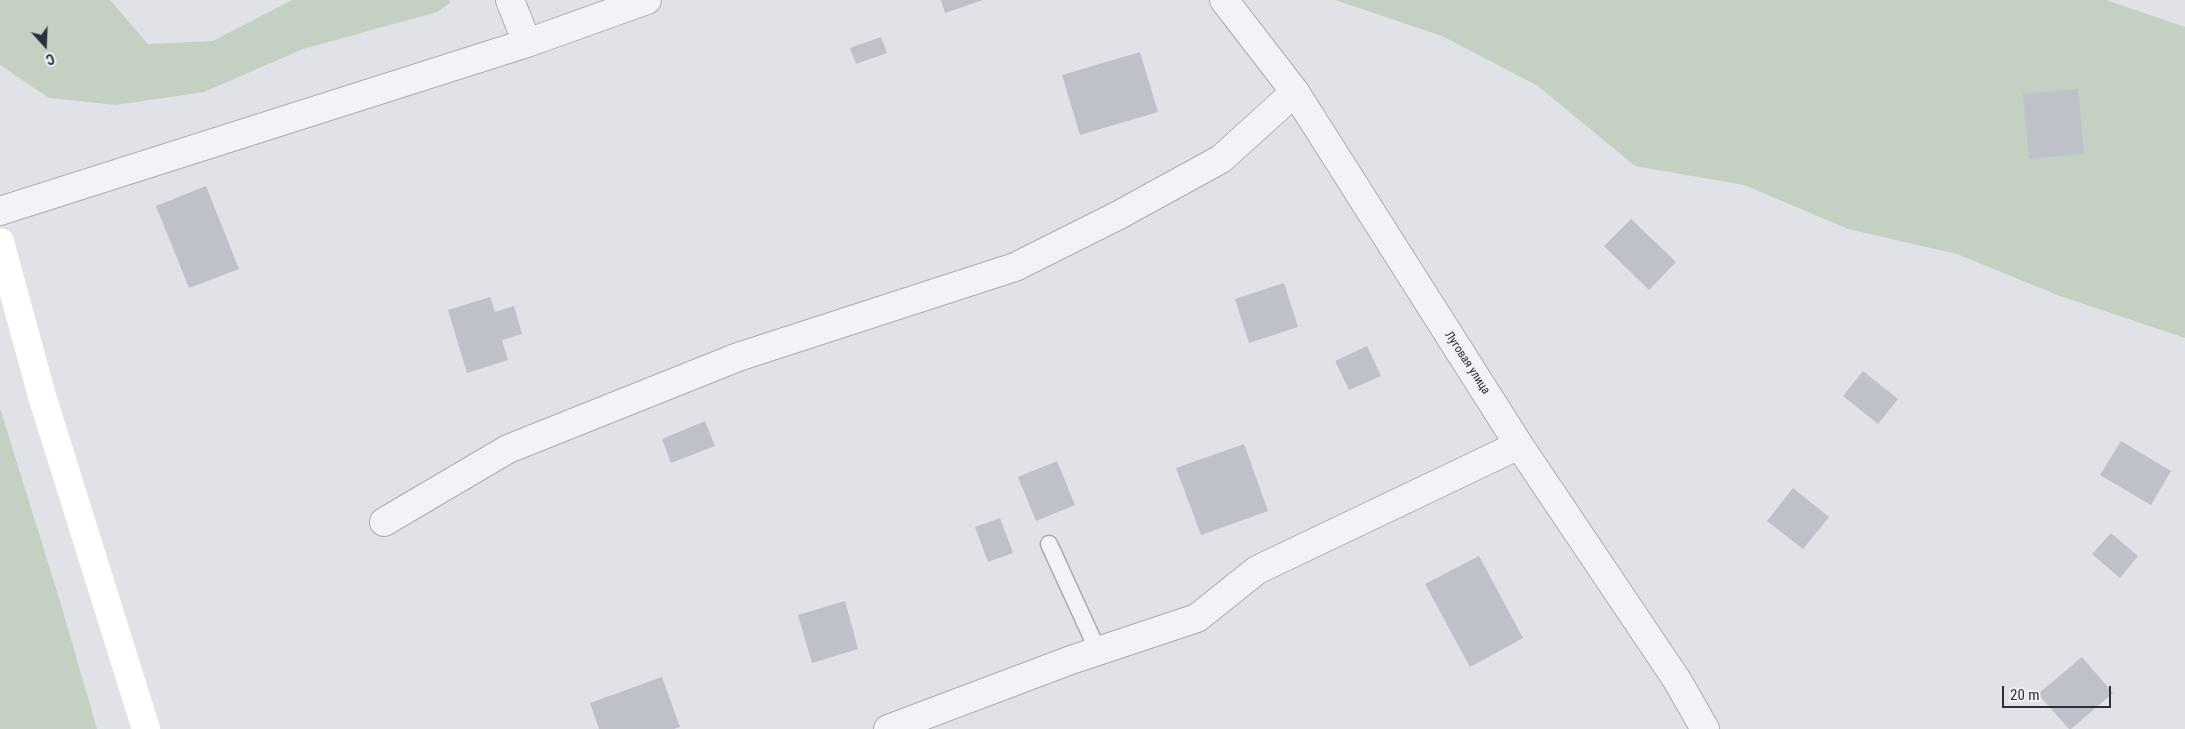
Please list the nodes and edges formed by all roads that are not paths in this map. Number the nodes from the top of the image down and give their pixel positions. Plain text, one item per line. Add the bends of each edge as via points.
1 (510, 0) edge
2 (648, 0) edge
3 (1224, 0) edge
4 (527, 43) junction
5 (1295, 92) junction
6 (0, 211) edge
7 (0, 242) edge
8 (1519, 445) junction
9 (384, 522) dead end
10 (1049, 544) dead end
11 (1098, 651) junction
12 (146, 729) edge
13 (888, 729) edge
14 (1705, 729) edge

1 - 4 street
2 - 4 street
3 - 5 street, Луговая улица
4 - 6 street
5 - 8 street, Луговая улица
5 - 9 street via 1221,159 1015,268 738,357 517,446
7 - 12 main road via 42,396
8 - 11 street via 1257,570 1197,618
8 - 14 street, Луговая улица via 1677,680
10 - 11 lane
11 - 13 street

